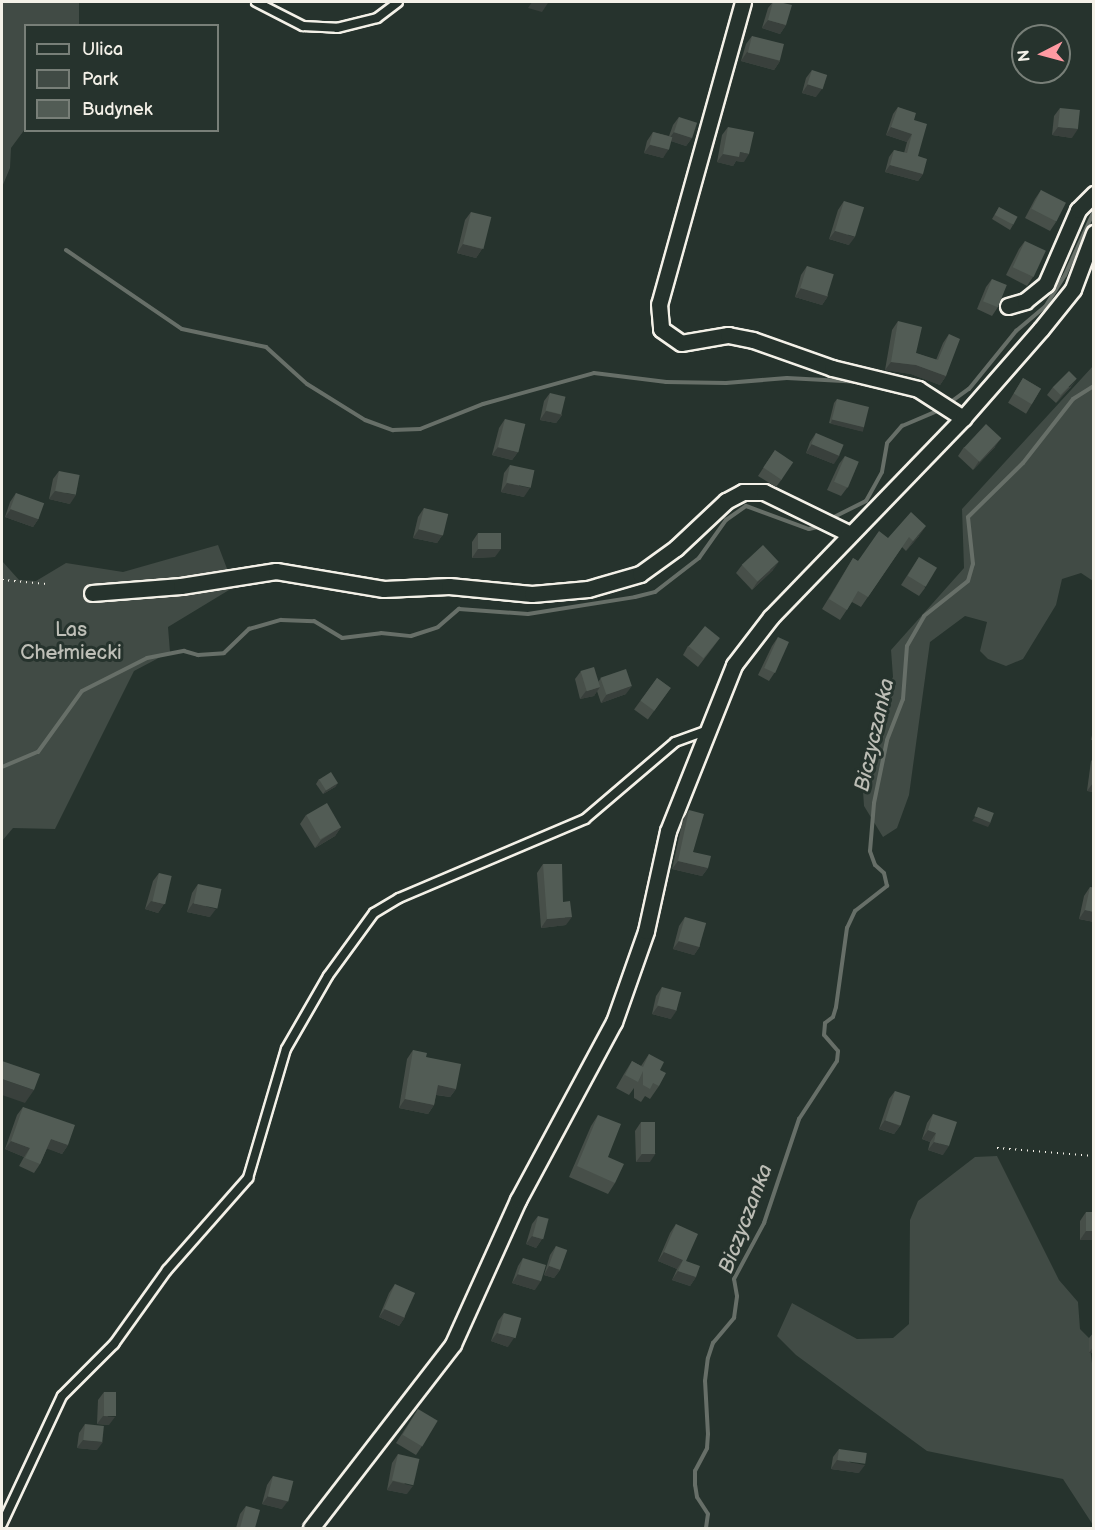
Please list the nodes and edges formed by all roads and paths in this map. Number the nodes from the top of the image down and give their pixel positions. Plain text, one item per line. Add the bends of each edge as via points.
1 (256, 2) edge
2 (398, 2) edge
3 (743, 2) edge
4 (1094, 194) edge
5 (1078, 210) junction
6 (1094, 217) edge
7 (1094, 233) edge
8 (1008, 306) dead end
9 (963, 418) junction
10 (850, 534) junction
11 (2, 580) edge
12 (47, 584) dead end
13 (92, 593) dead end
14 (706, 731) junction
15 (997, 1148) dead end
16 (1094, 1156) edge
17 (2, 1524) edge
18 (311, 1528) edge

1 - 2 lane via 303,26 337,28 377,18
3 - 9 street via 658,304 661,329 681,343 728,335 753,340 832,368 918,389
4 - 5 street
5 - 6 street
5 - 8 street via 1046,284 1025,301
7 - 9 street via 1073,289
9 - 10 street
10 - 13 street via 764,492 742,492 726,501 676,548 640,574 612,585 518,593 449,586 384,589 276,571 181,586
10 - 14 street via 771,617 734,665
11 - 12 path
14 - 17 lane via 675,742 585,819 399,898 374,913 328,976 286,1049 248,1178 167,1270 114,1344 62,1396
14 - 18 street via 668,831 646,931 614,1022 518,1200 453,1344
15 - 16 path

